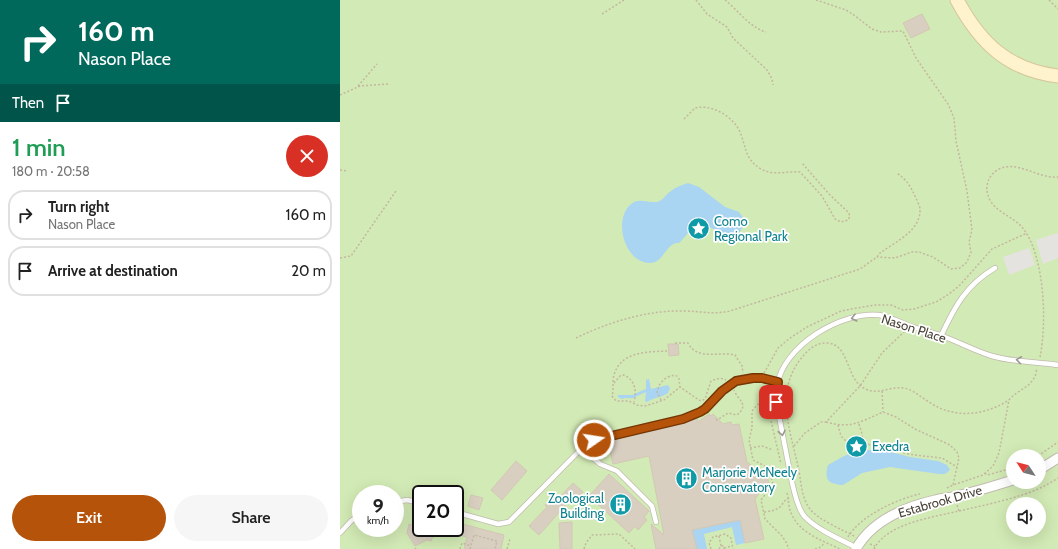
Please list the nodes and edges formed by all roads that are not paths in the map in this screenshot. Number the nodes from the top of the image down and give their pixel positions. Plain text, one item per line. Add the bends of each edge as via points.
1 (957, 0) edge
2 (1058, 76) edge
3 (995, 268) dead end
4 (941, 336) junction
5 (1058, 365) edge
6 (778, 382) junction
7 (594, 440) dead end
8 (1058, 458) edge
9 (1046, 466) edge
10 (1006, 482) edge
11 (464, 515) edge
12 (352, 520) edge
13 (656, 522) dead end
14 (340, 533) edge
15 (858, 546) edge

1 - 2 main road via 973,27 994,50 1018,65
3 - 4 lane via 981,276 963,296
5 -> 4 lane, Nason Place via 993,357
4 -> 6 lane, Nason Place via 878,315 860,316 835,323 801,345 791,356
6 - 7 lane via 762,378 744,379 731,384 700,412 683,419
6 -> 15 lane, Nason Place via 776,402 799,508 812,523
8 - 9 street
10 - 15 street, Estabrook Drive via 955,497 914,505 893,514 874,527
11 - 13 lane via 498,524 509,522 582,448 600,464 617,471 652,506
12 - 14 lane

